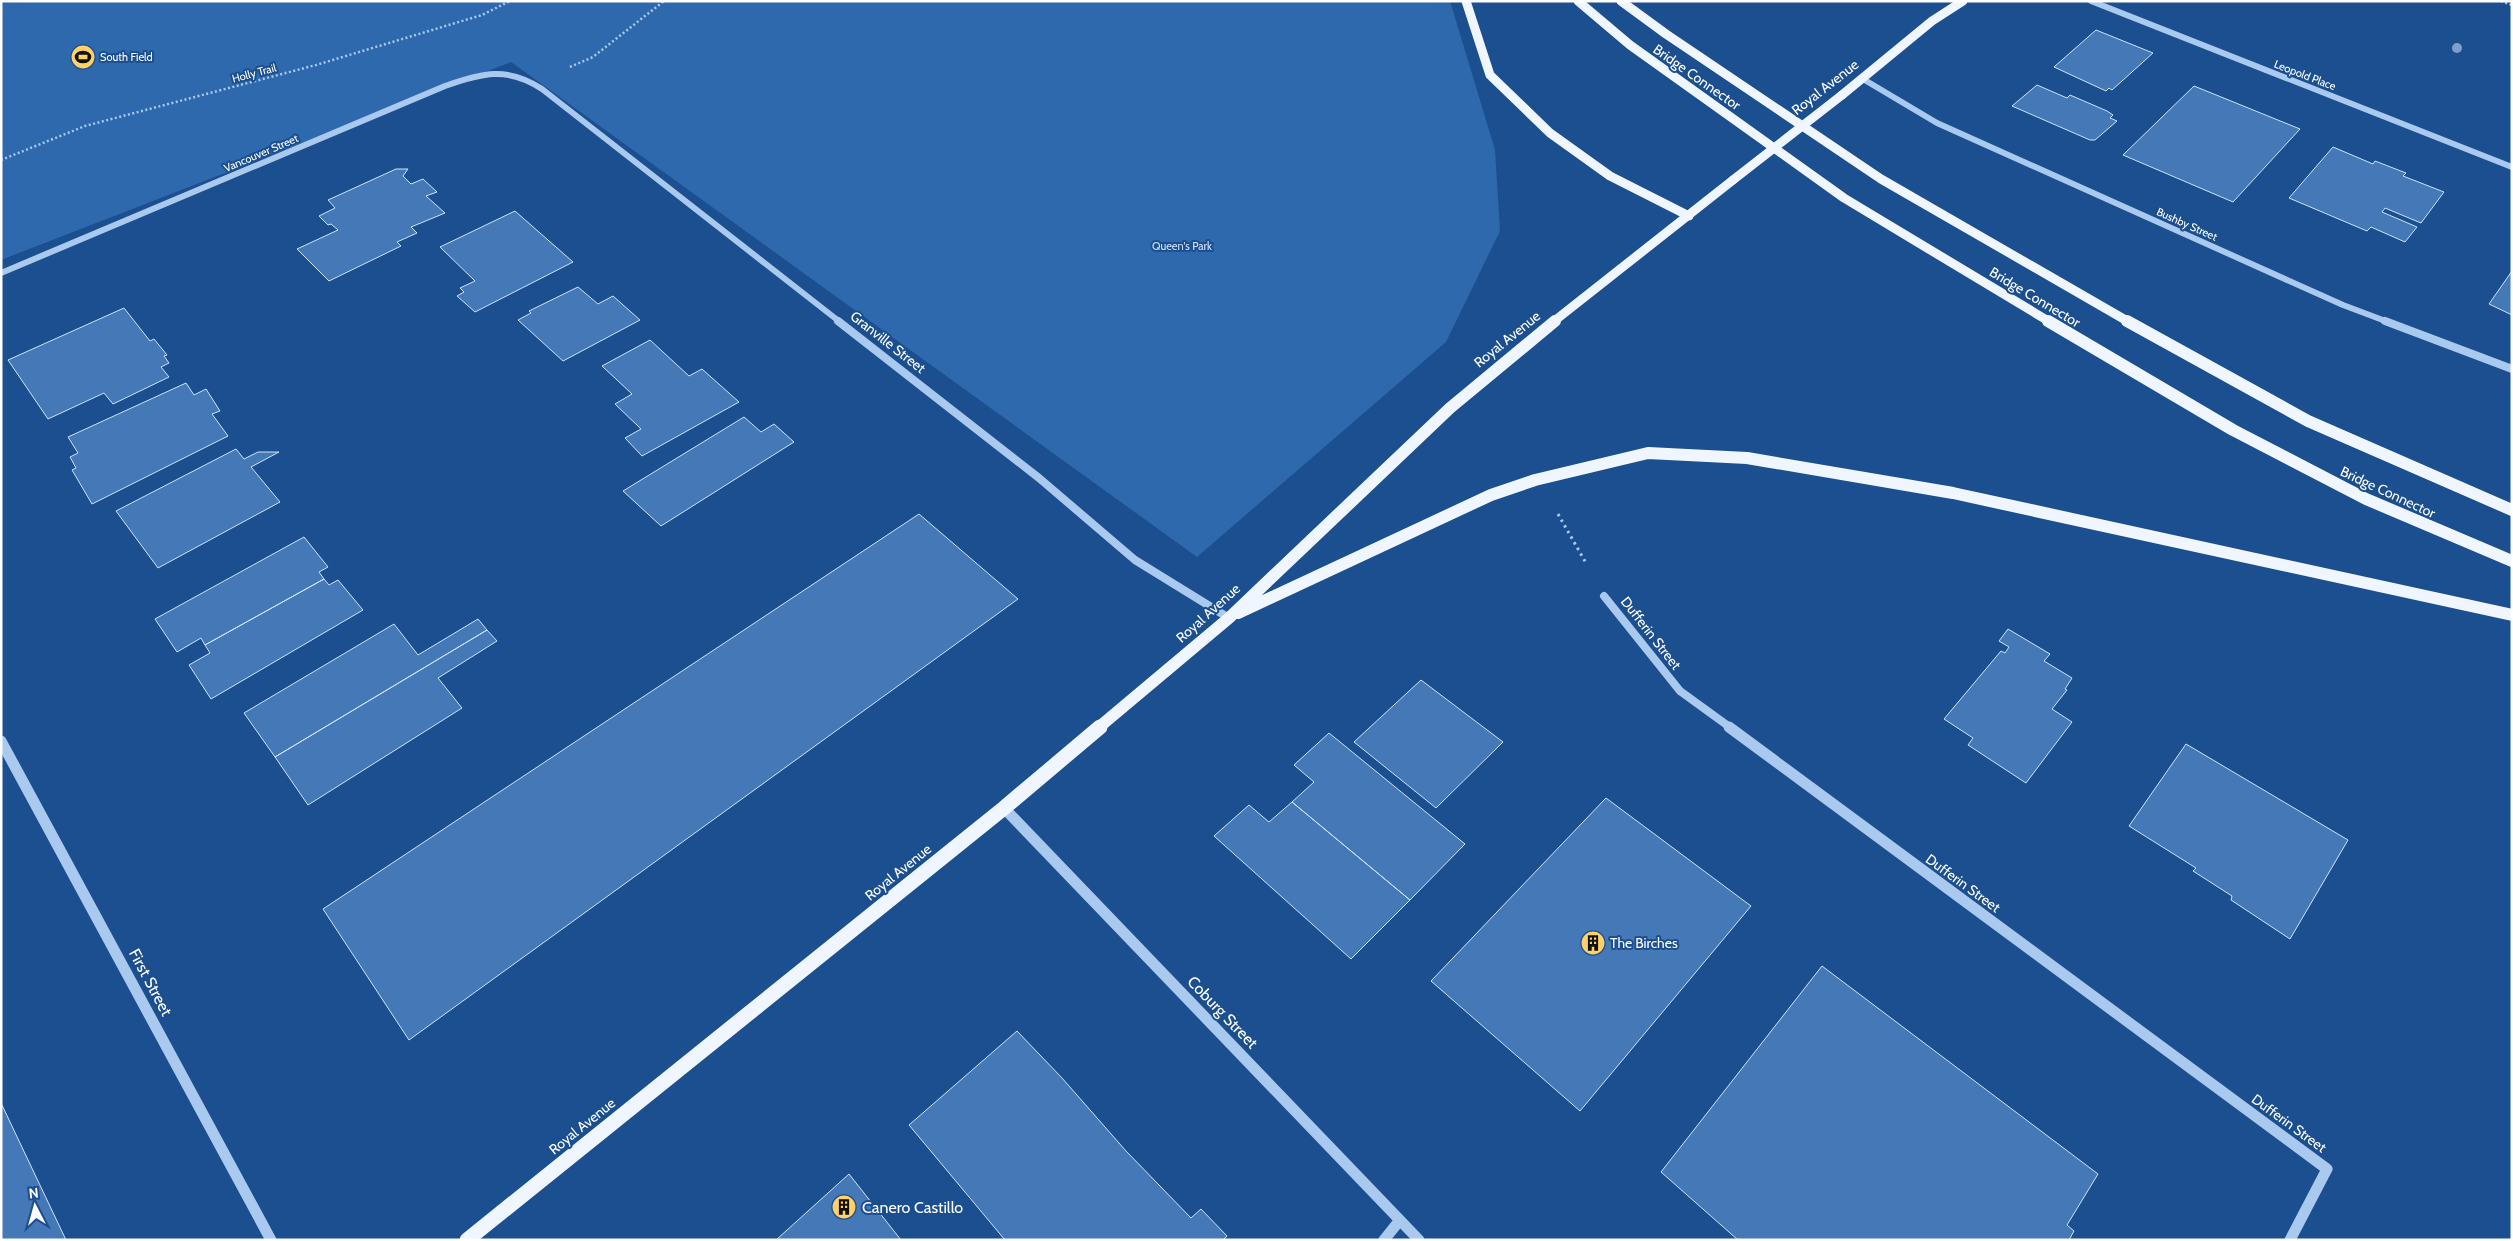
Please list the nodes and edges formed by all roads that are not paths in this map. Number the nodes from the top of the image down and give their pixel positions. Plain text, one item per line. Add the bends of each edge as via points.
1 (1466, 1) edge
2 (1578, 1) edge
3 (1621, 1) edge
4 (1630, 1) edge
5 (1944, 1) edge
6 (1963, 1) edge
7 (2091, 1) edge
8 (1932, 21) junction
9 (1666, 34) junction
10 (1863, 79) junction
11 (533, 82) joint
12 (2512, 166) edge
13 (1689, 216) junction
14 (1, 273) edge
15 (2512, 370) edge
16 (2512, 510) edge
17 (2512, 561) edge
18 (1604, 596) road end
19 (2512, 614) edge
20 (1229, 618) junction
21 (1, 741) edge
22 (1004, 808) junction
23 (1400, 1220) junction
24 (271, 1240) edge
25 (467, 1240) edge
26 (1384, 1240) edge
27 (1419, 1240) edge
28 (2290, 1240) edge

1 - 13 main road via 1490,75 1550,132 1610,176
2 - 17 main road, Bridge Connector via 1630,46 1844,198 2047,320 2233,430 2366,500
3 - 9 main road, Bridge Connector
4 - 9 main road
5 - 8 main road
6 - 8 main road, Royal Avenue
7 - 12 street, Leopold Place
8 - 10 main road, Royal Avenue
9 - 16 main road, Bridge Connector via 1881,179 2144,331 2308,421
10 - 13 main road, Royal Avenue, bridge
10 - 15 street, Bushby Street via 1937,124 2343,305
11 - 14 street, Vancouver Street via 509,72 452,83
11 - 20 street, Granville Street via 1038,478 1134,560
13 - 20 main road, Royal Avenue via 1507,359 1450,408
18 - 28 street, Dufferin Street via 1680,691 2327,1169
19 - 20 main road via 1953,493 1746,458 1648,453 1535,480 1491,495
20 - 22 main road, Royal Avenue
21 - 24 street, First Street
22 - 23 street, Coburg Street
22 - 25 main road, Royal Avenue
23 - 26 street
23 - 27 street, Coburg Street

